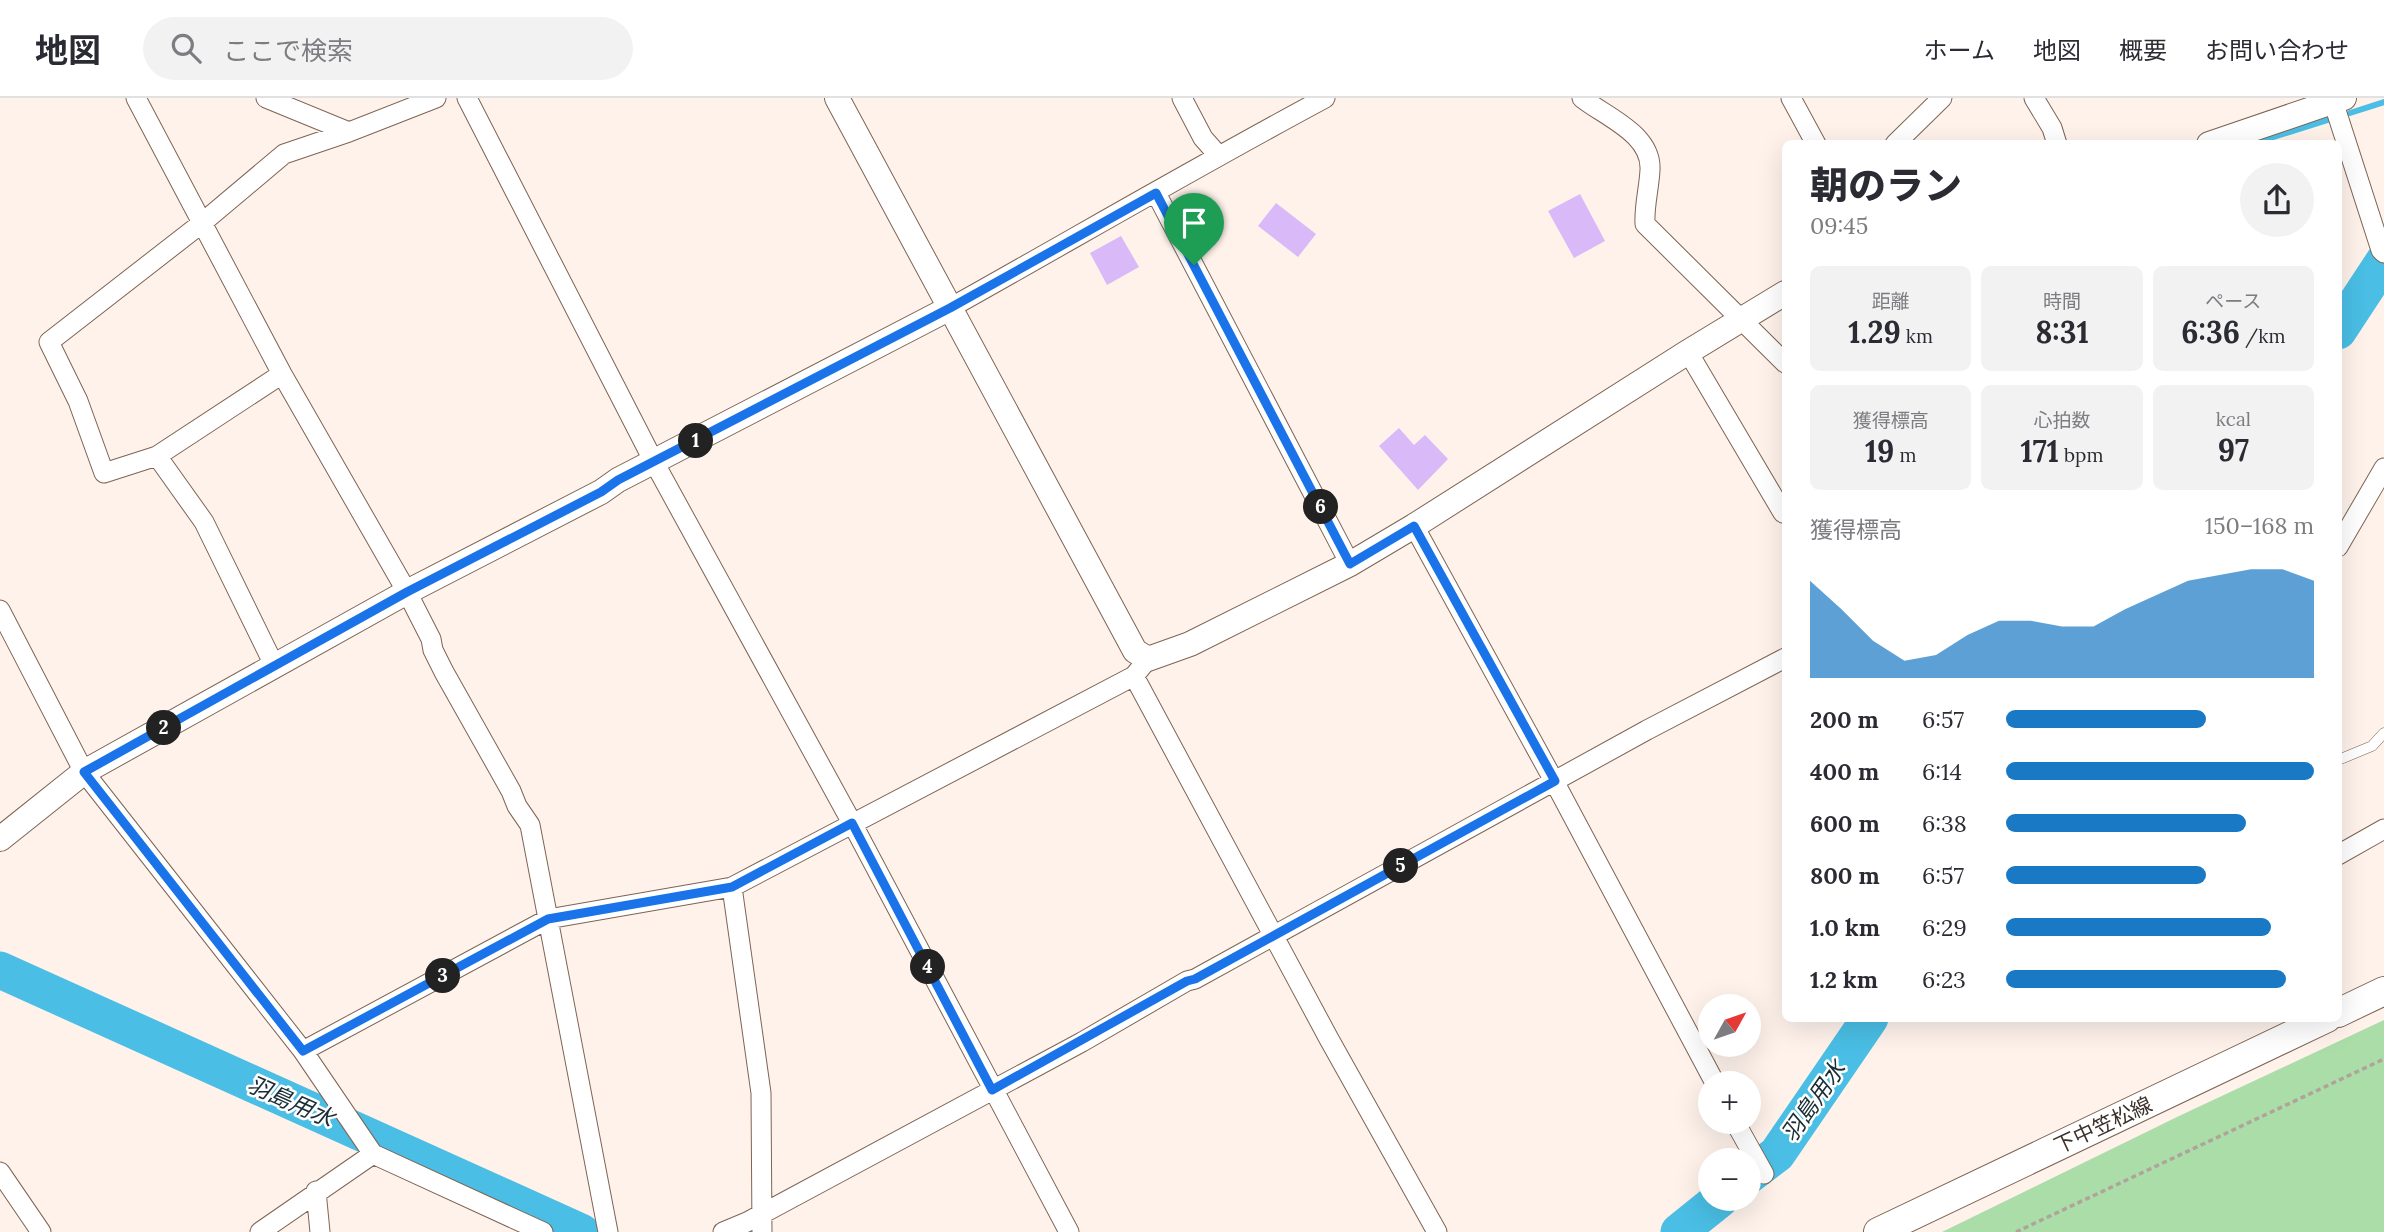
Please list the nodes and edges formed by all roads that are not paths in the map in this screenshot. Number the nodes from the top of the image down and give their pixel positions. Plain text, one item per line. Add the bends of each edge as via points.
1 (136, 98) edge
2 (267, 98) edge
3 (436, 98) edge
4 (467, 98) edge
5 (837, 98) edge
6 (1182, 98) edge
7 (1325, 98) edge
8 (1582, 98) edge
9 (1791, 98) edge
10 (1942, 98) edge
11 (2034, 98) edge
12 (2337, 99) edge
13 (349, 132) junction
14 (1814, 140) edge
15 (1899, 140) edge
16 (2056, 140) edge
17 (2220, 140) edge
18 (1218, 155) junction
19 (1156, 193) junction
20 (202, 223) junction
21 (2382, 252) edge
22 (1782, 295) edge
23 (950, 308) junction
24 (1741, 319) junction
25 (1688, 352) junction
26 (1782, 360) edge
27 (282, 374) junction
28 (156, 456) junction
29 (654, 462) junction
30 (2384, 468) edge
31 (1782, 511) edge
32 (1414, 526) junction
33 (2342, 540) edge
34 (1350, 564) junction
35 (407, 592) junction
36 (0, 610) edge
37 (1782, 660) edge
38 (275, 667) junction
39 (1141, 667) junction
40 (2384, 733) edge
41 (2342, 758) edge
42 (84, 772) junction
43 (1555, 781) junction
44 (852, 823) junction
45 (2384, 829) edge
46 (2, 831) edge
47 (2342, 853) edge
48 (732, 887) junction
49 (548, 919) junction
50 (1274, 935) junction
51 (2384, 992) edge
52 (2342, 1011) edge
53 (2319, 1022) edge
54 (303, 1051) junction
55 (1709, 1071) edge
56 (992, 1090) junction
57 (1741, 1134) edge
58 (372, 1153) junction
59 (0, 1172) edge
60 (1764, 1174) dead end
61 (316, 1191) junction
62 (763, 1223) edge
63 (41, 1232) edge
64 (260, 1232) edge
65 (320, 1232) edge
66 (542, 1232) edge
67 (608, 1232) edge
68 (723, 1232) edge
69 (1069, 1232) edge
70 (1437, 1232) edge
71 (1878, 1232) edge

1 - 20 street
2 - 13 street
3 - 13 street
4 - 29 street
5 - 23 street
6 - 18 street via 1203,138
7 - 18 street
8 - 24 street via 1630,132 1648,152 1645,225
9 - 14 street
10 - 15 street
11 - 16 street
12 - 17 street
12 - 21 street
13 - 20 street via 284,153
18 - 19 street
19 - 23 street
19 - 34 street
20 - 27 street
20 - 28 street via 49,342 78,401 104,473
22 - 24 street
23 - 29 street
23 - 39 street
24 - 25 street
24 - 26 street
25 - 31 street
25 - 32 street
27 - 28 street
27 - 35 street
28 - 38 street via 204,522
29 - 35 street
29 - 44 street
30 - 33 street
32 - 34 street
32 - 43 street
34 - 39 street
35 - 38 street
35 - 49 street via 444,672 530,825
36 - 42 street
37 - 43 street
38 - 42 street
39 - 44 street
39 - 50 street
40 - 41 lane via 2372,746
42 - 46 street
42 - 54 street
43 - 50 street
43 - 55 street
44 - 48 street
44 - 56 street
45 - 47 street
48 - 49 street
48 - 62 street via 761,1093
49 - 54 street
49 - 67 street
50 - 56 street
50 - 70 street
51 - 52 main road
53 - 71 main road, 下中笠松線
54 - 58 street
56 - 62 street
56 - 69 street
57 - 60 street
58 - 61 street
58 - 66 street
59 - 63 street
61 - 64 street
61 - 65 street
62 - 68 street

